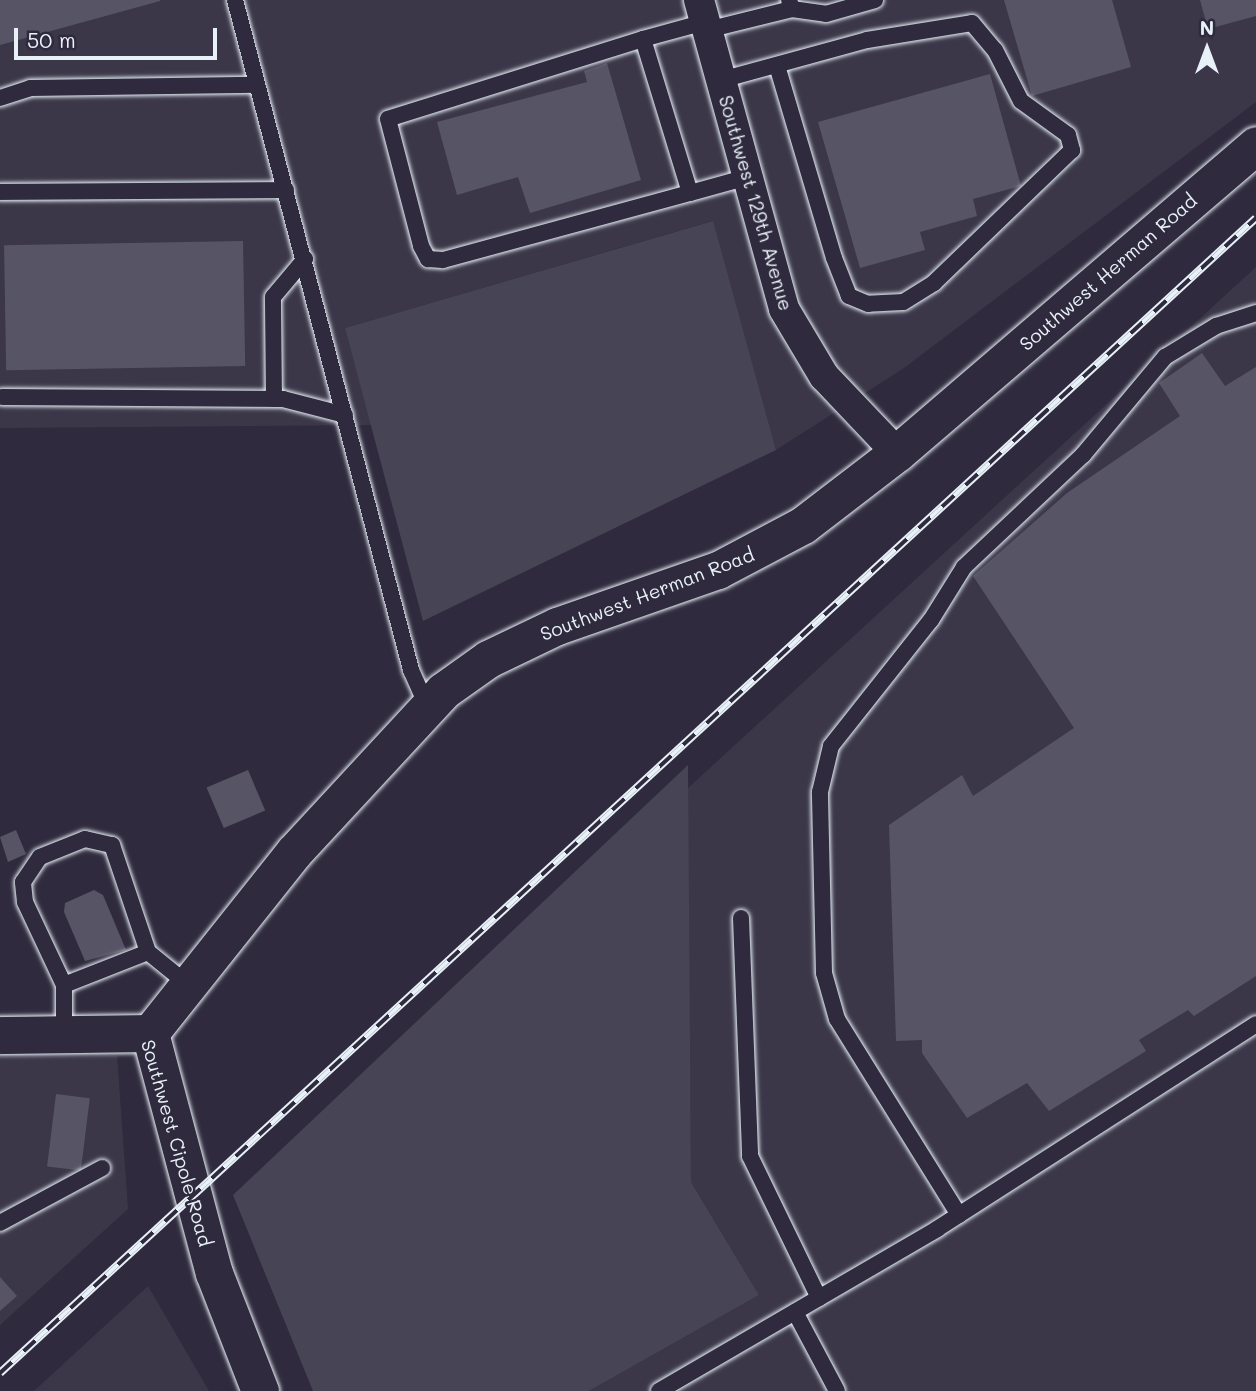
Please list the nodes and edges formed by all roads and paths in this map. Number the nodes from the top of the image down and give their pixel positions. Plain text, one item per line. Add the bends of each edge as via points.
1 (235, 0) edge
2 (875, 0) edge
3 (790, 4) edge
4 (704, 17) edge
5 (643, 39) junction
6 (777, 65) junction
7 (721, 79) junction
8 (257, 85) junction
9 (0, 98) edge
10 (1256, 145) edge
11 (748, 177) junction
12 (286, 190) junction
13 (0, 192) edge
14 (690, 193) junction
15 (305, 259) junction
16 (1256, 313) edge
17 (2, 397) dead end
18 (274, 399) junction
19 (345, 415) junction
20 (897, 453) junction
21 (427, 706) junction
22 (741, 918) dead end
23 (148, 952) junction
24 (185, 982) junction
25 (64, 985) junction
26 (1256, 1024) edge
27 (150, 1032) junction
28 (64, 1034) junction
29 (0, 1035) edge
30 (102, 1168) dead end
31 (959, 1215) junction
32 (0, 1223) edge
33 (819, 1298) junction
34 (795, 1312) junction
35 (260, 1391) edge
36 (659, 1391) edge
37 (837, 1391) edge

1 - 8 lane
2 - 3 lane via 826,14
3 - 4 lane
4 - 5 lane
4 - 7 street, Southwest 129th Avenue
5 - 14 lane
5 - 14 lane via 388,119 421,247 428,259 443,260
6 - 6 lane via 867,40 972,23 995,50 1021,101 1068,135 1072,150 934,283 903,302 868,304 849,296 834,258
6 - 7 lane
7 - 11 street, Southwest 129th Avenue
8 - 9 lane via 30,88
8 - 12 lane
10 - 20 street, Southwest Herman Road
11 - 14 lane
11 - 20 street, Southwest 129th Avenue via 784,309 803,347 857,416
12 - 13 lane
12 - 15 lane
15 - 18 lane via 273,298
15 - 19 lane
16 - 31 lane via 1216,326 1165,357 1083,454 964,567 931,620 831,746 820,792 824,972 834,1007
17 - 18 lane
18 - 19 lane
19 - 21 lane via 411,670
20 - 21 street, Southwest Herman Road via 761,550 509,649
21 - 24 street, Southwest Herman Road
22 - 33 lane via 750,1156
23 - 24 lane
23 - 25 lane
23 - 25 lane via 112,845 85,839 40,858 23,882 25,902
24 - 27 street, Southwest Herman Road
25 - 28 lane
26 - 31 lane
27 - 28 street, Southwest Cipole Road
27 - 35 street, Southwest Cipole Road via 214,1273
28 - 29 street, Southwest Cipole Road
30 - 32 lane
31 - 33 lane
33 - 34 lane
34 - 36 lane
34 - 37 lane

